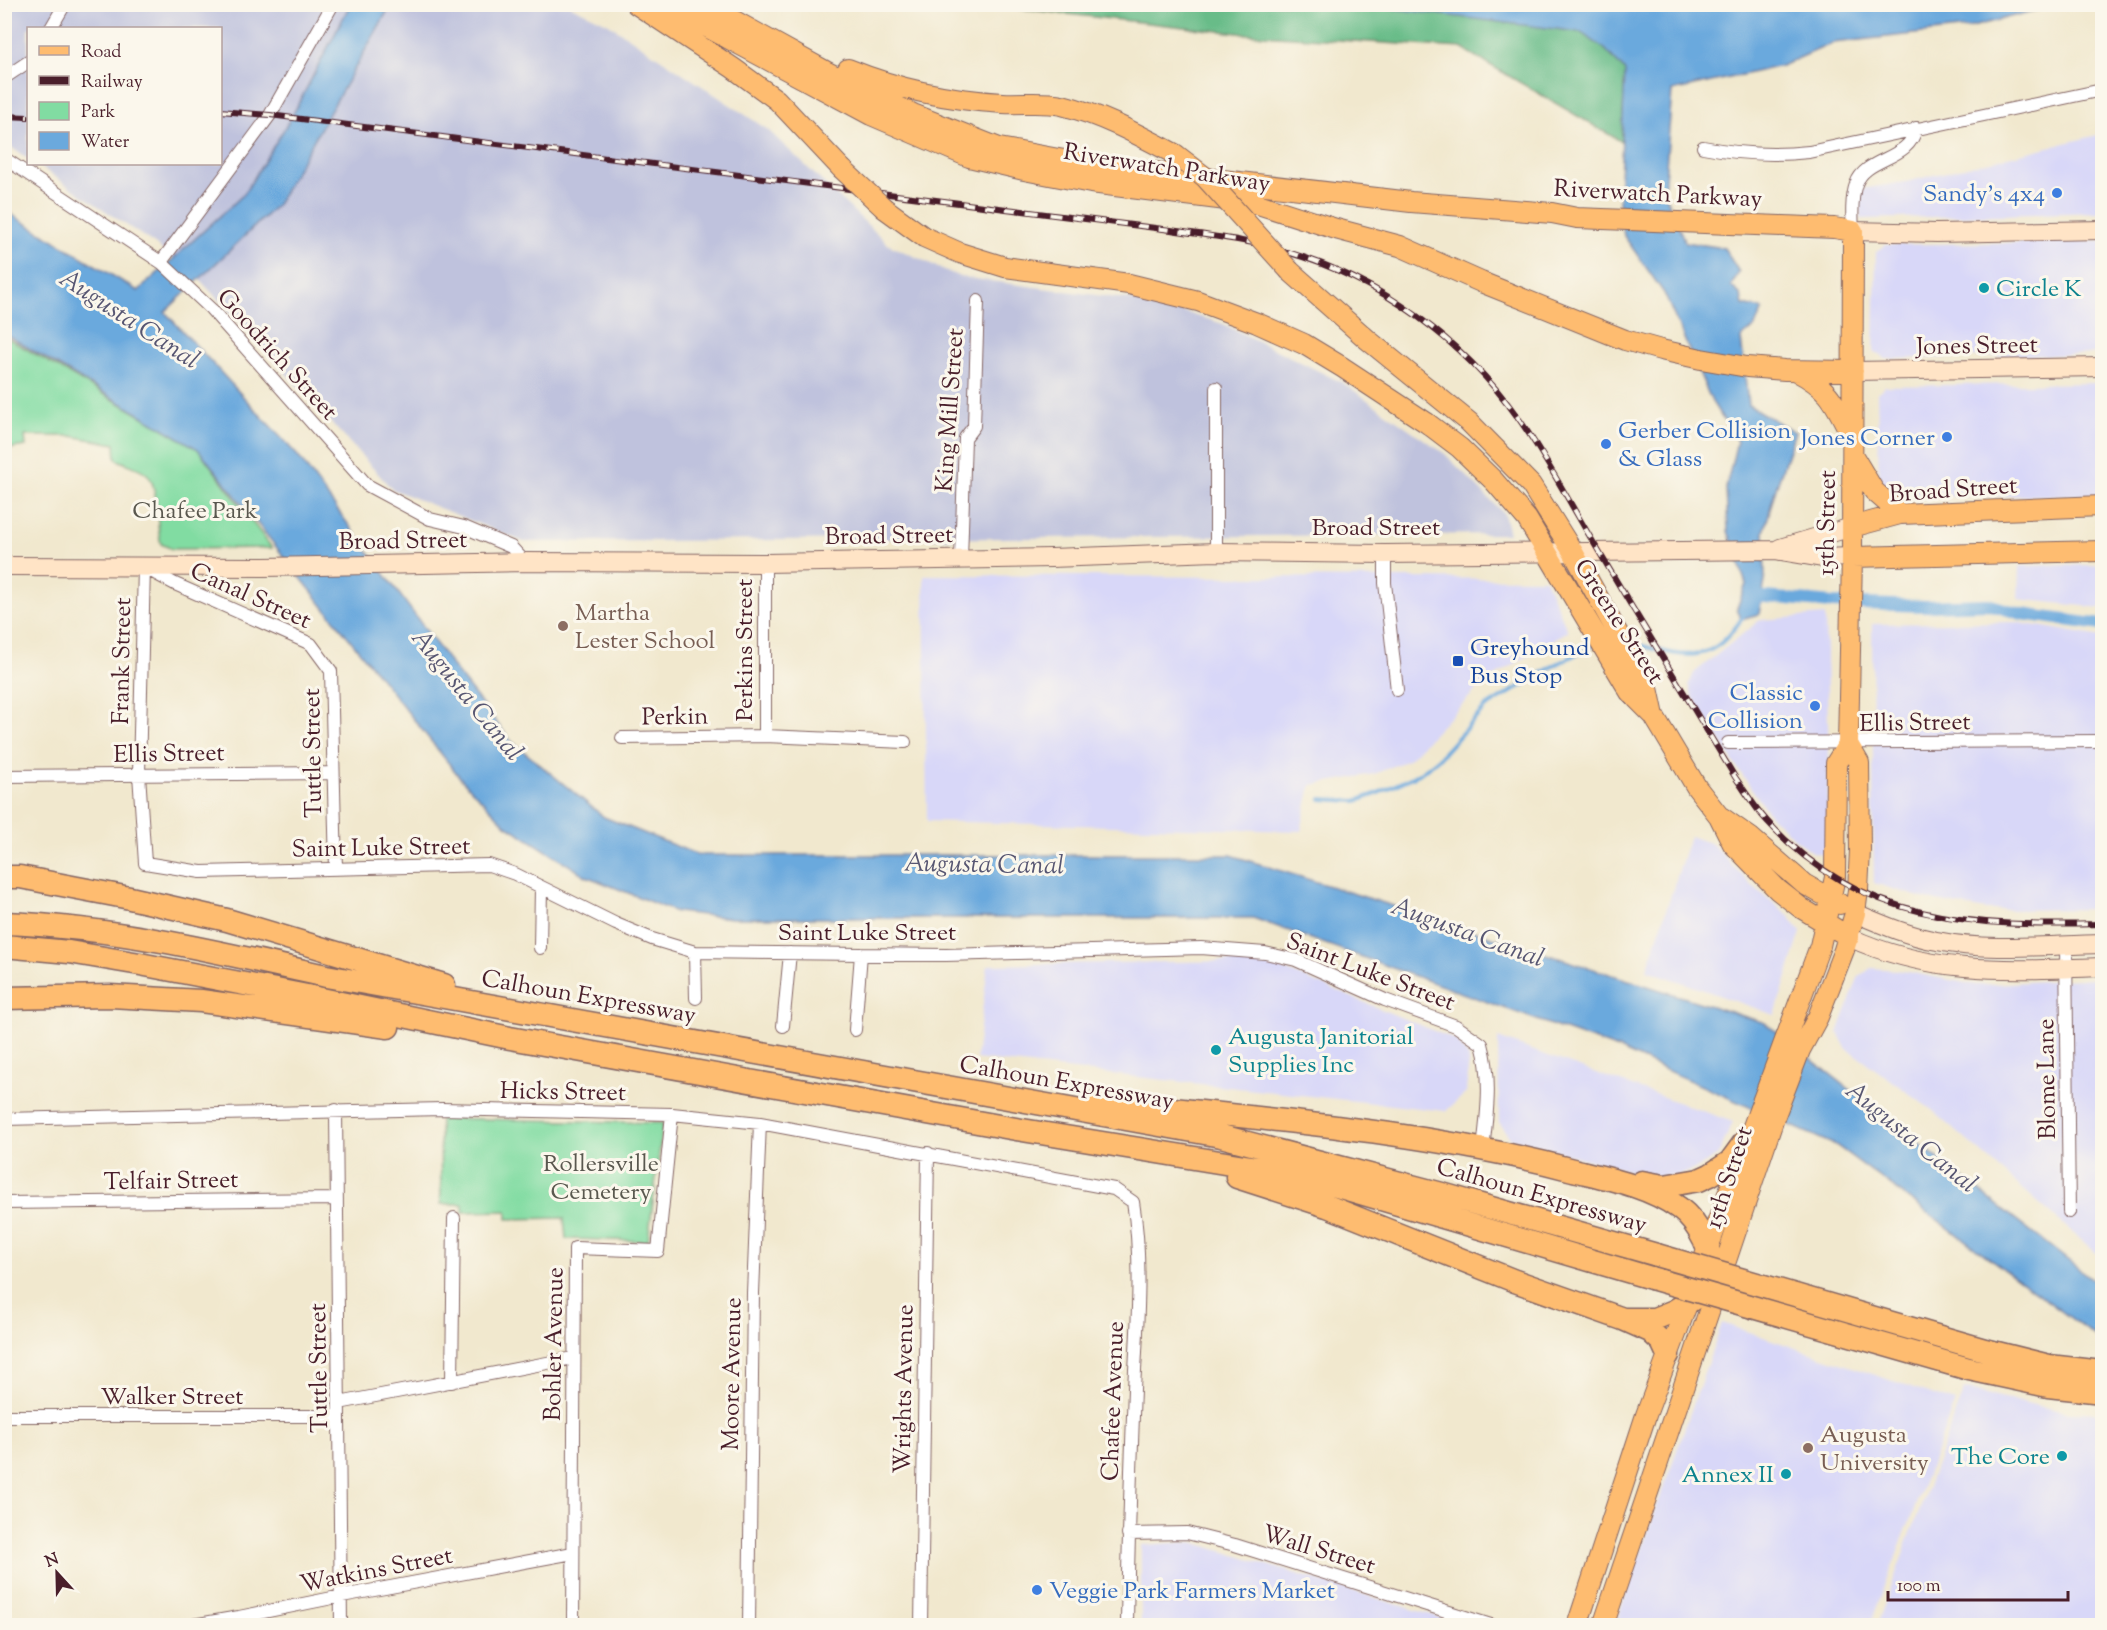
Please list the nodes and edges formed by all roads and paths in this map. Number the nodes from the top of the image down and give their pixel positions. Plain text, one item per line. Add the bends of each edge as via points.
1 (66, 4) edge
2 (333, 4) edge
3 (636, 4) edge
4 (664, 4) edge
5 (704, 4) edge
6 (743, 26) junction
7 (52, 27) edge
8 (27, 63) edge
9 (4, 78) edge
10 (2103, 90) edge
11 (1916, 128) junction
12 (1703, 147) dead end
13 (4, 158) edge
14 (2103, 230) edge
15 (1853, 231) junction
16 (162, 262) junction
17 (978, 302) dead end
18 (2103, 367) edge
19 (1789, 370) junction
20 (1853, 371) junction
21 (1216, 388) dead end
22 (1852, 446) junction
23 (2103, 506) edge
24 (1900, 513) junction
25 (1852, 527) junction
26 (1775, 550) junction
27 (2103, 551) edge
28 (1216, 552) junction
29 (1546, 552) junction
30 (1573, 552) junction
31 (1385, 554) junction
32 (1852, 557) junction
33 (961, 559) junction
34 (525, 562) junction
35 (765, 563) junction
36 (4, 566) edge
37 (144, 567) junction
38 (331, 671) joint
39 (1397, 690) dead end
40 (1639, 690) junction
41 (765, 736) junction
42 (622, 738) dead end
43 (2103, 741) edge
44 (905, 742) dead end
45 (1728, 743) dead end
46 (1848, 744) junction
47 (333, 773) junction
48 (140, 774) junction
49 (4, 776) edge
50 (1719, 816) junction
51 (145, 863) joint
52 (336, 869) junction
53 (4, 877) edge
54 (541, 887) junction
55 (1831, 898) junction
56 (1854, 913) junction
57 (4, 923) edge
58 (1826, 924) junction
59 (1848, 937) junction
60 (2103, 944) edge
61 (2066, 945) junction
62 (4, 946) edge
63 (540, 948) dead end
64 (695, 952) junction
65 (790, 953) junction
66 (861, 954) junction
67 (2103, 967) edge
68 (2066, 968) junction
69 (4, 998) edge
70 (696, 998) dead end
71 (561, 1019) junction
72 (783, 1026) dead end
73 (855, 1030) dead end
74 (1792, 1044) junction
75 (659, 1065) junction
76 (874, 1076) junction
77 (336, 1110) junction
78 (672, 1114) junction
79 (1766, 1114) junction
80 (4, 1119) edge
81 (760, 1122) junction
82 (1749, 1136) junction
83 (1483, 1149) junction
84 (1152, 1151) junction
85 (928, 1153) junction
86 (1619, 1182) junction
87 (1114, 1189) joint
88 (338, 1199) junction
89 (4, 1203) edge
90 (2069, 1212) dead end
91 (454, 1218) dead end
92 (1708, 1249) junction
93 (1719, 1283) junction
94 (1688, 1302) junction
95 (1623, 1319) junction
96 (1668, 1356) junction
97 (573, 1358) junction
98 (2103, 1372) edge
99 (452, 1382) junction
100 (2103, 1392) edge
101 (339, 1409) junction
102 (4, 1416) edge
103 (1128, 1534) junction
104 (573, 1553) junction
105 (342, 1596) junction
106 (187, 1626) edge
107 (341, 1626) edge
108 (573, 1626) edge
109 (750, 1626) edge
110 (921, 1626) edge
111 (1127, 1626) edge
112 (1494, 1626) edge
113 (1577, 1626) edge
114 (1603, 1626) edge

1 - 7 street
2 - 16 street via 270,115
3 - 29 main road, Greene Street, bridge via 777,100 841,168 884,208 924,237 1005,267 1129,284 1198,301 1304,344 1460,448 1527,519
4 - 19 main road, Riverwatch Parkway via 871,115 969,157 1091,183 1258,204 1400,246 1625,340 1701,359
5 - 6 main road, Riverwatch Parkway
6 - 15 main road, Riverwatch Parkway via 913,114 999,148 1086,164 1411,202 1577,218
6 - 30 main road, Greene Street, bridge via 870,78 923,93 1002,103 1059,105 1103,118 1175,154 1205,177 1290,271 1469,422 1507,459 1531,485
8 - 9 street
10 - 11 street
11 - 12 street via 1782,155
11 - 15 street via 1909,145 1858,178 1853,196
13 - 16 street, Goodrich Street
14 - 15 main road
15 - 20 main road, 15th Street
16 - 34 street, Goodrich Street via 221,320 367,484 436,520 464,527 511,548
17 - 33 street, King Mill Street via 974,426 965,438
18 - 20 main road, Jones Street
19 - 20 main road, Riverwatch Parkway
19 - 22 main road via 1827,392
20 - 22 main road, 15th Street
21 - 28 street
22 - 24 main road via 1874,491
22 - 25 main road, 15th Street
23 - 24 main road, Broad Street
24 - 25 main road, Broad Street
25 - 26 main road, Broad Street
25 - 32 main road, 15th Street
26 - 30 main road, Broad Street
26 - 32 main road, Broad Street via 1822,558
27 - 32 main road, Broad Street
28 - 31 main road, Broad Street
28 - 33 main road, Broad Street
29 - 30 main road, Broad Street
29 - 31 main road, Broad Street
29 - 40 main road, Greene Street via 1583,615
30 - 40 main road, Greene Street via 1603,607
31 - 39 street
32 - 46 main road, 15th Street
33 - 35 main road, Broad Street
34 - 35 main road, Broad Street
34 - 37 main road, Broad Street
35 - 41 street, Perkins Street
36 - 37 main road, Broad Street
37 - 38 street, Canal Street via 311,644
37 - 48 street, Frank Street
38 - 47 street, Tuttle Street
40 - 50 main road, Greene Street via 1697,788
41 - 42 street, Perkin
41 - 44 street, Perkin
43 - 46 street, Ellis Street
45 - 46 street, Ellis Street
46 - 55 main road, 15th Street via 1836,763 1837,851
46 - 56 main road, 15th Street via 1859,763 1860,850
47 - 48 street, Ellis Street
47 - 52 street, Tuttle Street
48 - 49 street, Ellis Street
48 - 51 street, Frank Street
50 - 55 main road, Greene Street via 1804,884
50 - 58 main road, Greene Street via 1734,844 1762,874
51 - 52 street, Saint Luke Street via 201,872
52 - 54 street, Saint Luke Street via 489,865
53 - 71 highway via 130,898 227,920
54 - 63 street
54 - 64 street, Saint Luke Street via 616,924
55 - 56 main road, Greene Street
55 - 58 main road, 15th Street
56 - 59 main road, 15th Street
56 - 61 main road, Greene Street via 1936,941 1981,946
57 - 71 highway, Calhoun Expressway via 115,932
58 - 59 main road, Greene Street
58 - 74 main road, 15th Street
59 - 68 main road, Greene Street via 1904,957 1969,969
59 - 74 main road, 15th Street via 1818,1017
60 - 61 main road, Greene Street
61 - 68 street, Blome Lane
62 - 75 highway, Calhoun Expressway via 140,964
64 - 65 street, Saint Luke Street
64 - 70 street
65 - 66 street, Saint Luke Street
65 - 72 street
66 - 73 street
66 - 83 street, Saint Luke Street via 1201,948 1265,953 1296,960 1385,1000 1456,1026 1482,1044 1487,1072
67 - 68 main road, Greene Street
68 - 90 street, Blome Lane
69 - 75 highway via 110,996 201,1002
71 - 76 highway, Calhoun Expressway
74 - 79 main road, 15th Street
75 - 84 highway, Calhoun Expressway
76 - 83 highway via 1414,1136
76 - 98 highway, Calhoun Expressway, bridge via 1221,1136 1442,1194 1985,1350 2049,1366
77 - 78 street, Hicks Street
77 - 80 street, Hicks Street
77 - 88 street, Tuttle Street
78 - 81 street, Hicks Street
78 - 97 street, Bohler Avenue via 658,1251 575,1248
79 - 82 main road, 15th Street
79 - 93 main road, 15th Street
81 - 85 street, Hicks Street
81 - 109 street, Moore Avenue via 753,1293
82 - 86 highway via 1730,1162 1699,1180 1664,1186
82 - 92 main road, 15th Street
83 - 86 highway
84 - 95 highway via 1327,1206 1515,1281
84 - 100 highway, Calhoun Expressway, bridge via 1299,1175 1969,1369 2049,1386
85 - 87 street, Hicks Street
85 - 110 street, Wrights Avenue
86 - 92 highway via 1654,1193 1679,1208 1689,1216
87 - 103 street, Chafee Avenue via 1133,1202 1137,1228 1137,1334
88 - 89 street, Telfair Street
88 - 101 street, Tuttle Street
91 - 99 street
92 - 93 highway
92 - 94 main road, 15th Street
93 - 94 highway
93 - 114 main road, 15th Street
94 - 95 highway via 1654,1319
94 - 96 main road, 15th Street
95 - 96 highway via 1650,1331 1662,1342
96 - 113 main road, 15th Street
97 - 99 street, Walker Street
97 - 104 street, Bohler Avenue
99 - 101 street, Walker Street
101 - 102 street, Walker Street
101 - 105 street, Tuttle Street
103 - 111 street, Chafee Avenue
103 - 112 street, Wall Street via 1187,1533 1235,1545
104 - 105 street, Watkins Street
104 - 108 street, Bohler Avenue
105 - 106 street, Watkins Street
105 - 107 street, Tuttle Street

